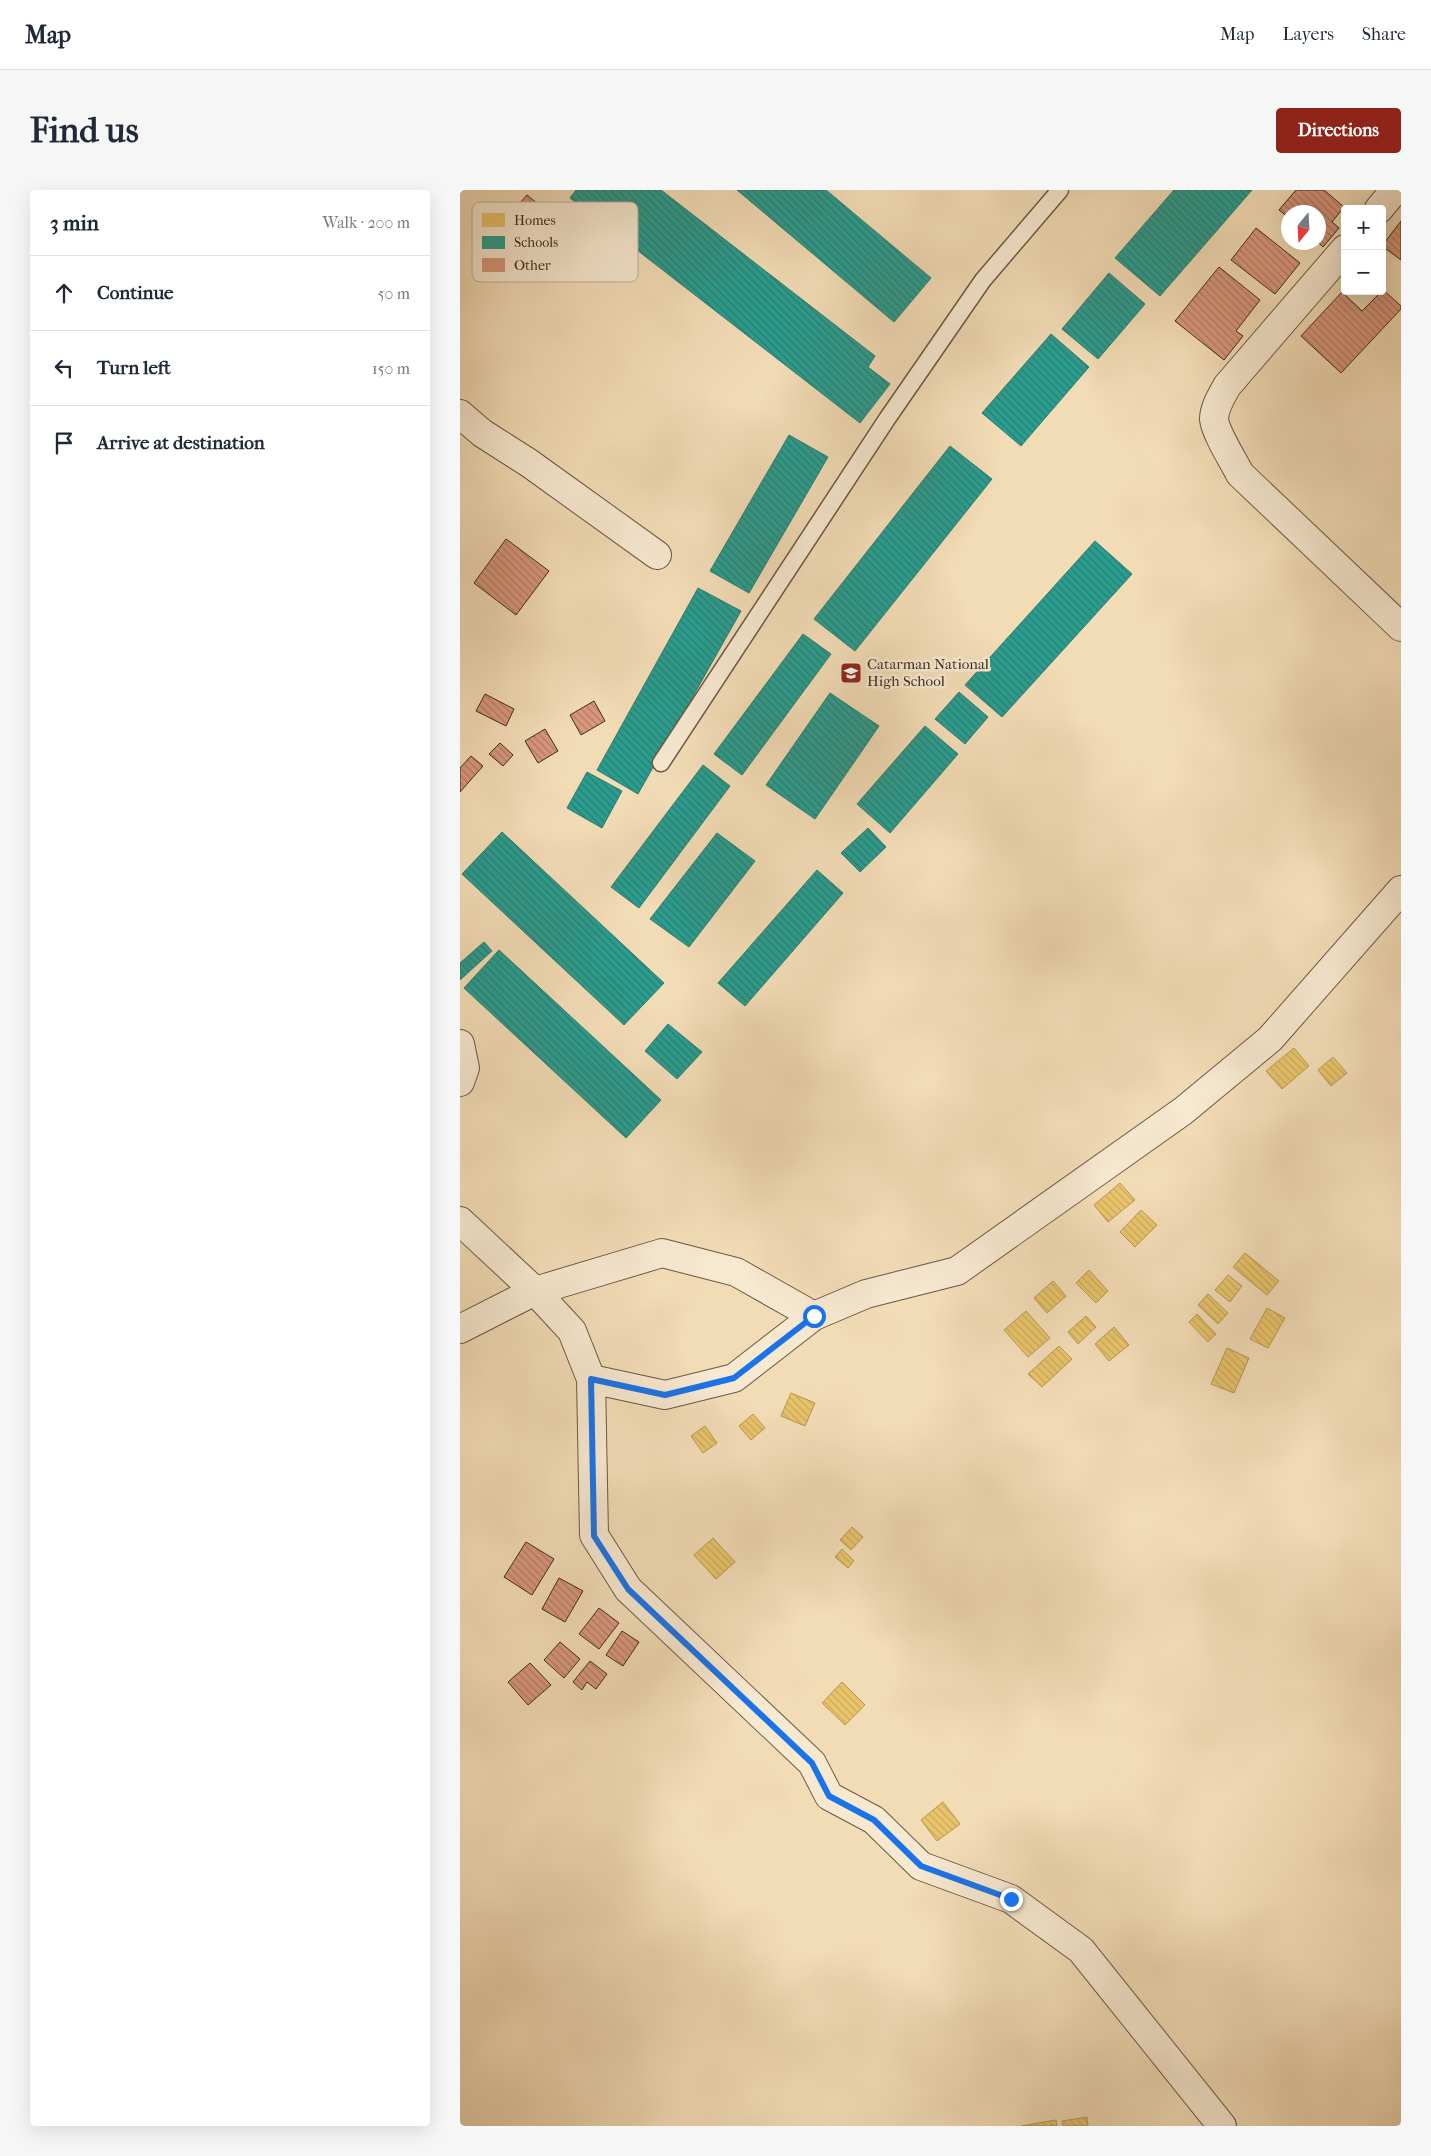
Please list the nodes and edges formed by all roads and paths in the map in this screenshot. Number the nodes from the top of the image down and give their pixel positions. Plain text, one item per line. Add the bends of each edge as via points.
1 (1060, 190) edge
2 (1395, 190) edge
3 (1382, 205) edge
4 (1344, 250) edge
5 (460, 414) edge
6 (657, 555) dead end
7 (1401, 627) edge
8 (661, 763) dead end
9 (1401, 890) edge
10 (460, 1044) edge
11 (460, 1082) edge
12 (460, 1221) edge
13 (536, 1291) junction
14 (814, 1316) junction
15 (460, 1329) edge
16 (591, 1379) junction
17 (1222, 2126) edge

1 - 8 lane via 983,280 887,419
2 - 3 street
4 - 7 street via 1227,386 1214,419 1240,474
5 - 6 street via 482,433
9 - 14 street via 1270,1039 1183,1111 957,1271 866,1294
10 - 11 street via 466,1068
12 - 13 street
13 - 14 street via 662,1253 736,1272
13 - 15 street
13 - 16 street via 572,1331
14 - 16 street via 734,1378 665,1395
16 - 17 street via 594,1536 628,1589 812,1763 829,1796 874,1820 921,1866 1011,1899 1081,1950

